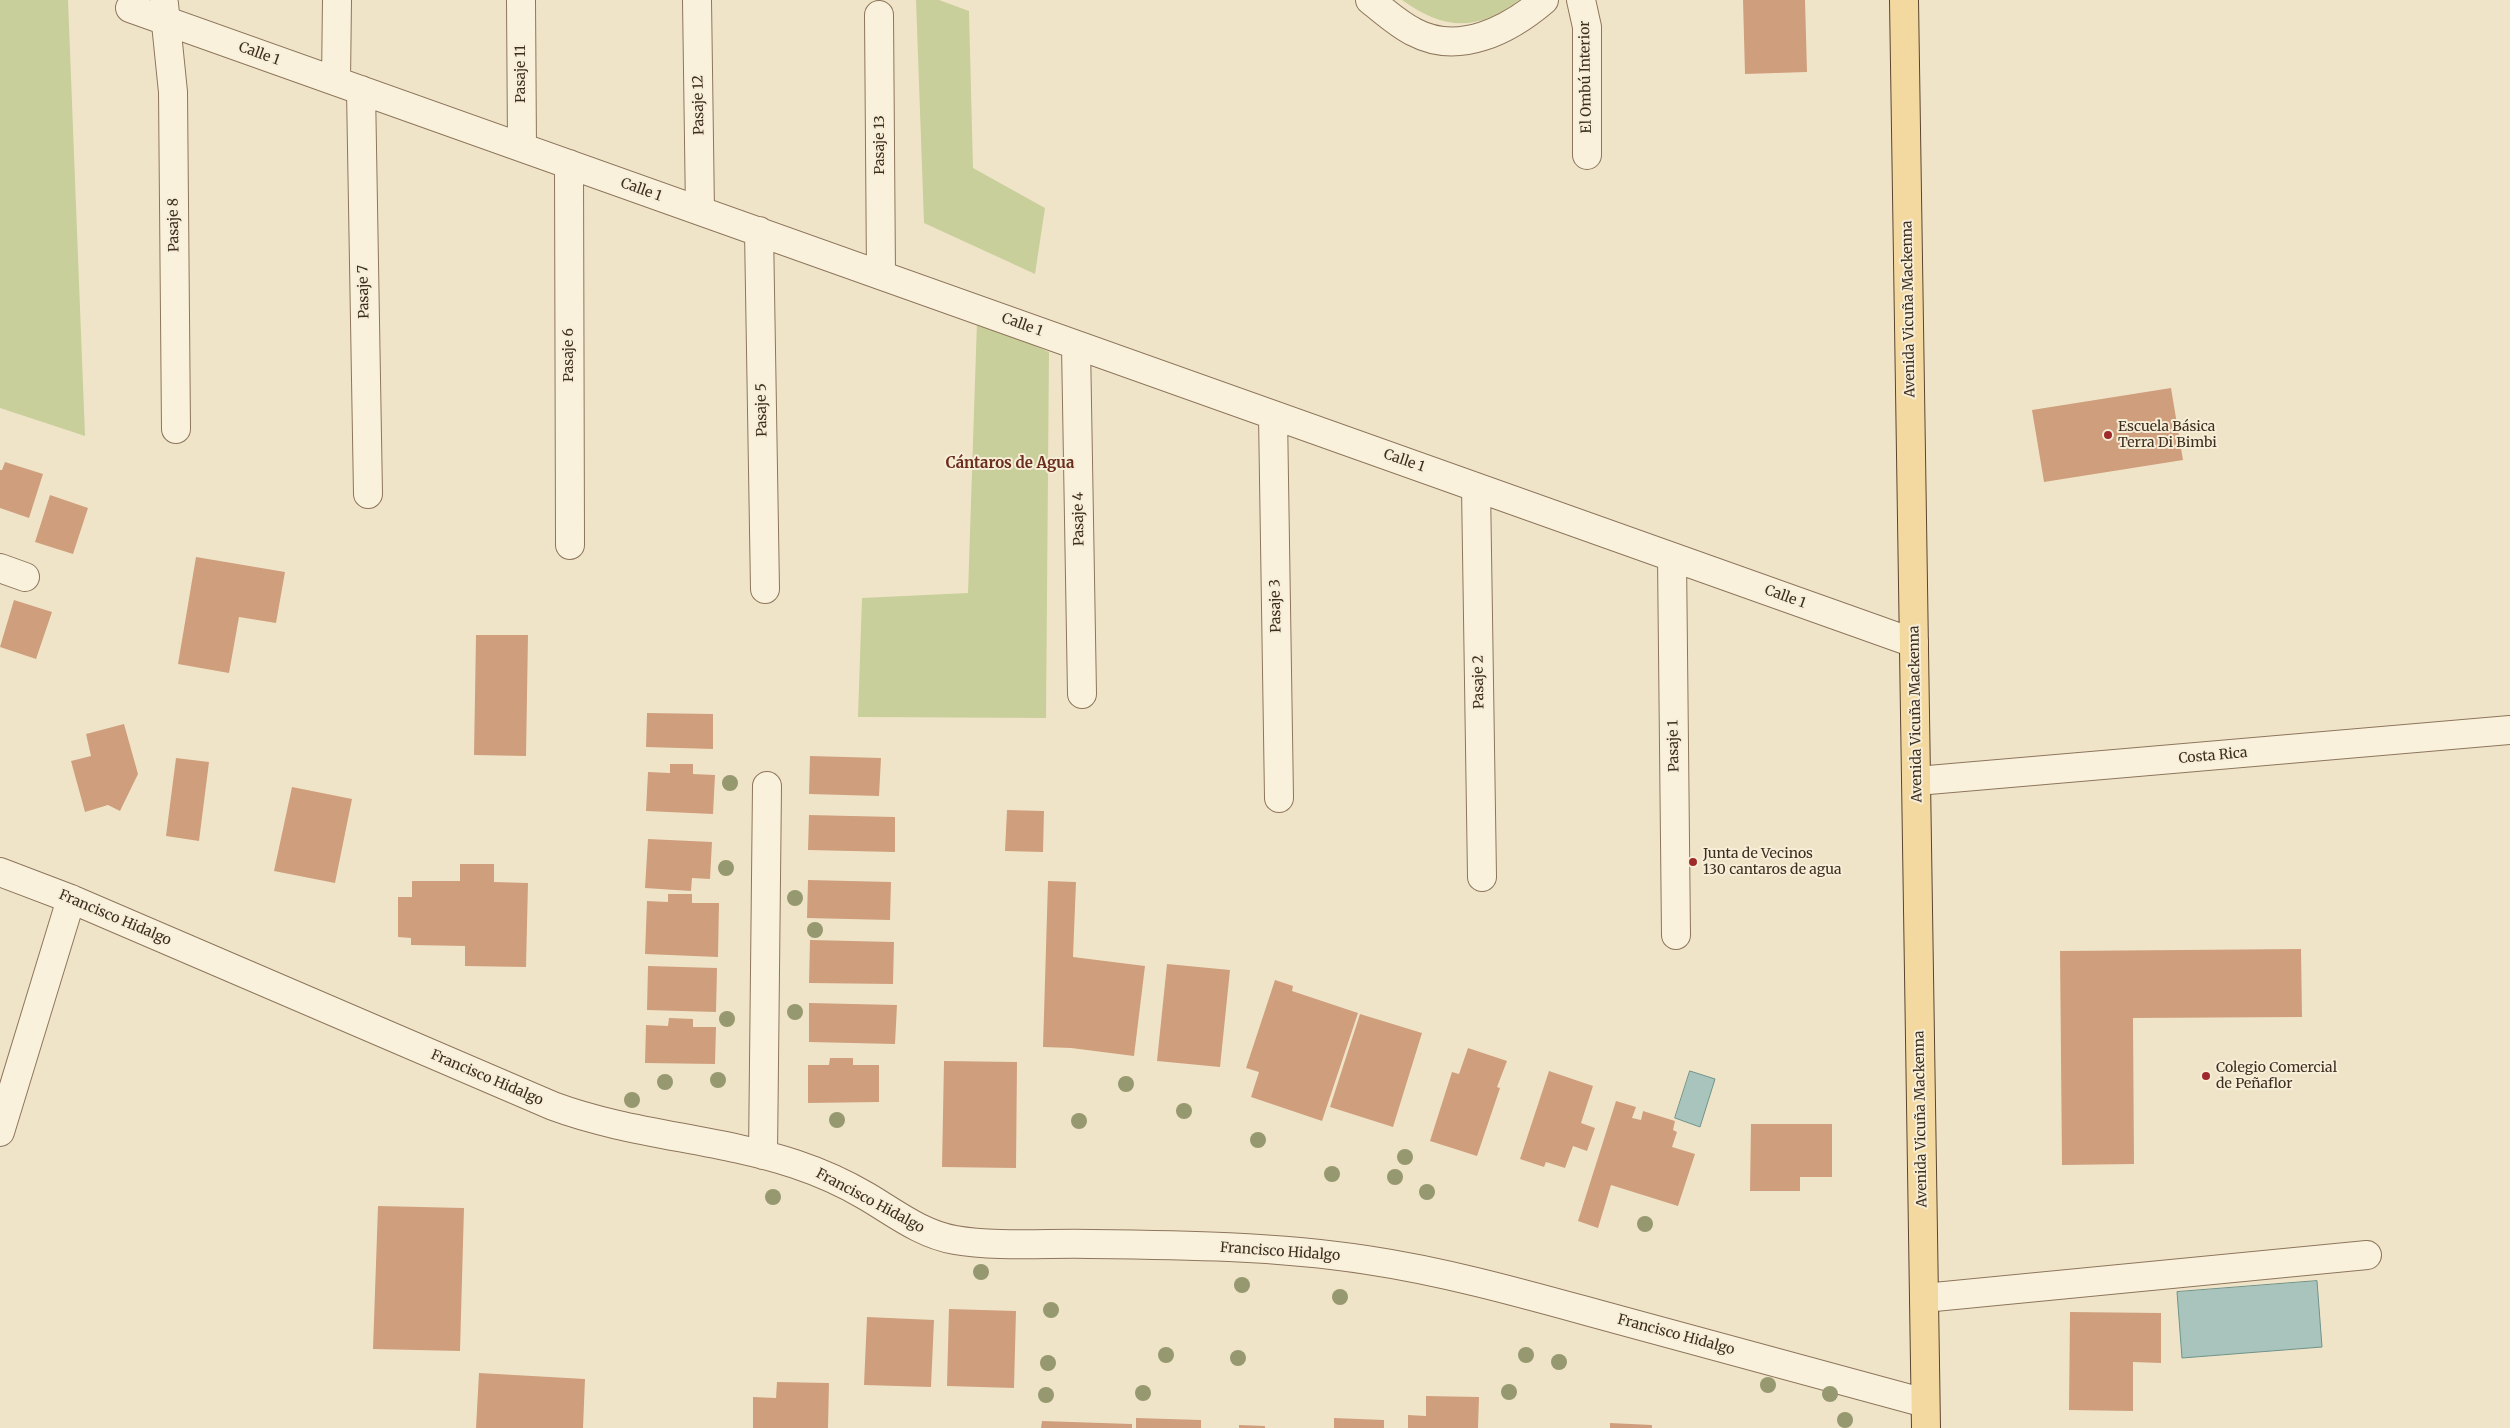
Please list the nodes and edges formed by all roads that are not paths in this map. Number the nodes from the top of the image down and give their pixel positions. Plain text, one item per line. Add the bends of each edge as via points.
1 (336, 0) edge
2 (521, 0) edge
3 (697, 0) edge
4 (1370, 0) edge
5 (1544, 0) edge
6 (1582, 0) edge
7 (1904, 0) edge
8 (130, 8) dead end
9 (165, 10) edge
10 (879, 15) dead end
11 (348, 86) junction
12 (522, 147) junction
13 (1587, 155) dead end
14 (569, 164) junction
15 (700, 211) junction
16 (759, 232) junction
17 (881, 275) junction
18 (1076, 345) junction
19 (1273, 415) junction
20 (176, 429) dead end
21 (1476, 487) junction
22 (368, 494) dead end
23 (570, 545) dead end
24 (1672, 557) junction
25 (765, 589) dead end
26 (1914, 643) junction
27 (1082, 694) dead end
28 (2510, 730) edge
29 (1917, 781) junction
30 (767, 786) dead end
31 (1279, 798) dead end
32 (0, 872) edge
33 (1482, 877) dead end
34 (71, 899) junction
35 (1676, 935) dead end
36 (0, 1132) edge
37 (762, 1154) junction
38 (2367, 1255) dead end
39 (1924, 1298) junction
40 (1925, 1416) edge

1 - 11 street, Pasaje 7
2 - 12 street, Pasaje 11
3 - 15 street, Pasaje 12
4 - 5 street via 1415,33 1438,40 1461,41 1504,28
6 - 13 street, El Ombú Interior via 1587,27
7 - 26 main road, Avenida Vicuña Mackenna
8 - 9 street, Calle 1
9 - 11 street, Calle 1
9 - 20 street, Pasaje 8 via 173,92
10 - 17 street, Pasaje 13
11 - 12 street, Calle 1
11 - 22 street, Pasaje 7
12 - 14 street, Calle 1
14 - 15 street, Calle 1
14 - 23 street, Pasaje 6
15 - 16 street, Calle 1
16 - 17 street, Calle 1
16 - 25 street, Pasaje 5
17 - 18 street, Calle 1
18 - 19 street, Calle 1
18 - 27 street, Pasaje 4
19 - 21 street, Calle 1
19 - 31 street, Pasaje 3
21 - 24 street, Calle 1
21 - 33 street, Pasaje 2
24 - 26 street, Calle 1
24 - 35 street, Pasaje 1
26 - 29 main road, Avenida Vicuña Mackenna
28 - 29 street, Costa Rica
29 - 39 main road, Avenida Vicuña Mackenna
30 - 37 street
32 - 34 street, Francisco Hidalgo
34 - 36 street
34 - 37 street, Francisco Hidalgo via 581,1117
37 - 40 street, Francisco Hidalgo via 829,1177 917,1227 956,1240 1220,1248 1364,1259 1485,1283
38 - 39 street
39 - 40 main road, Avenida Vicuña Mackenna

